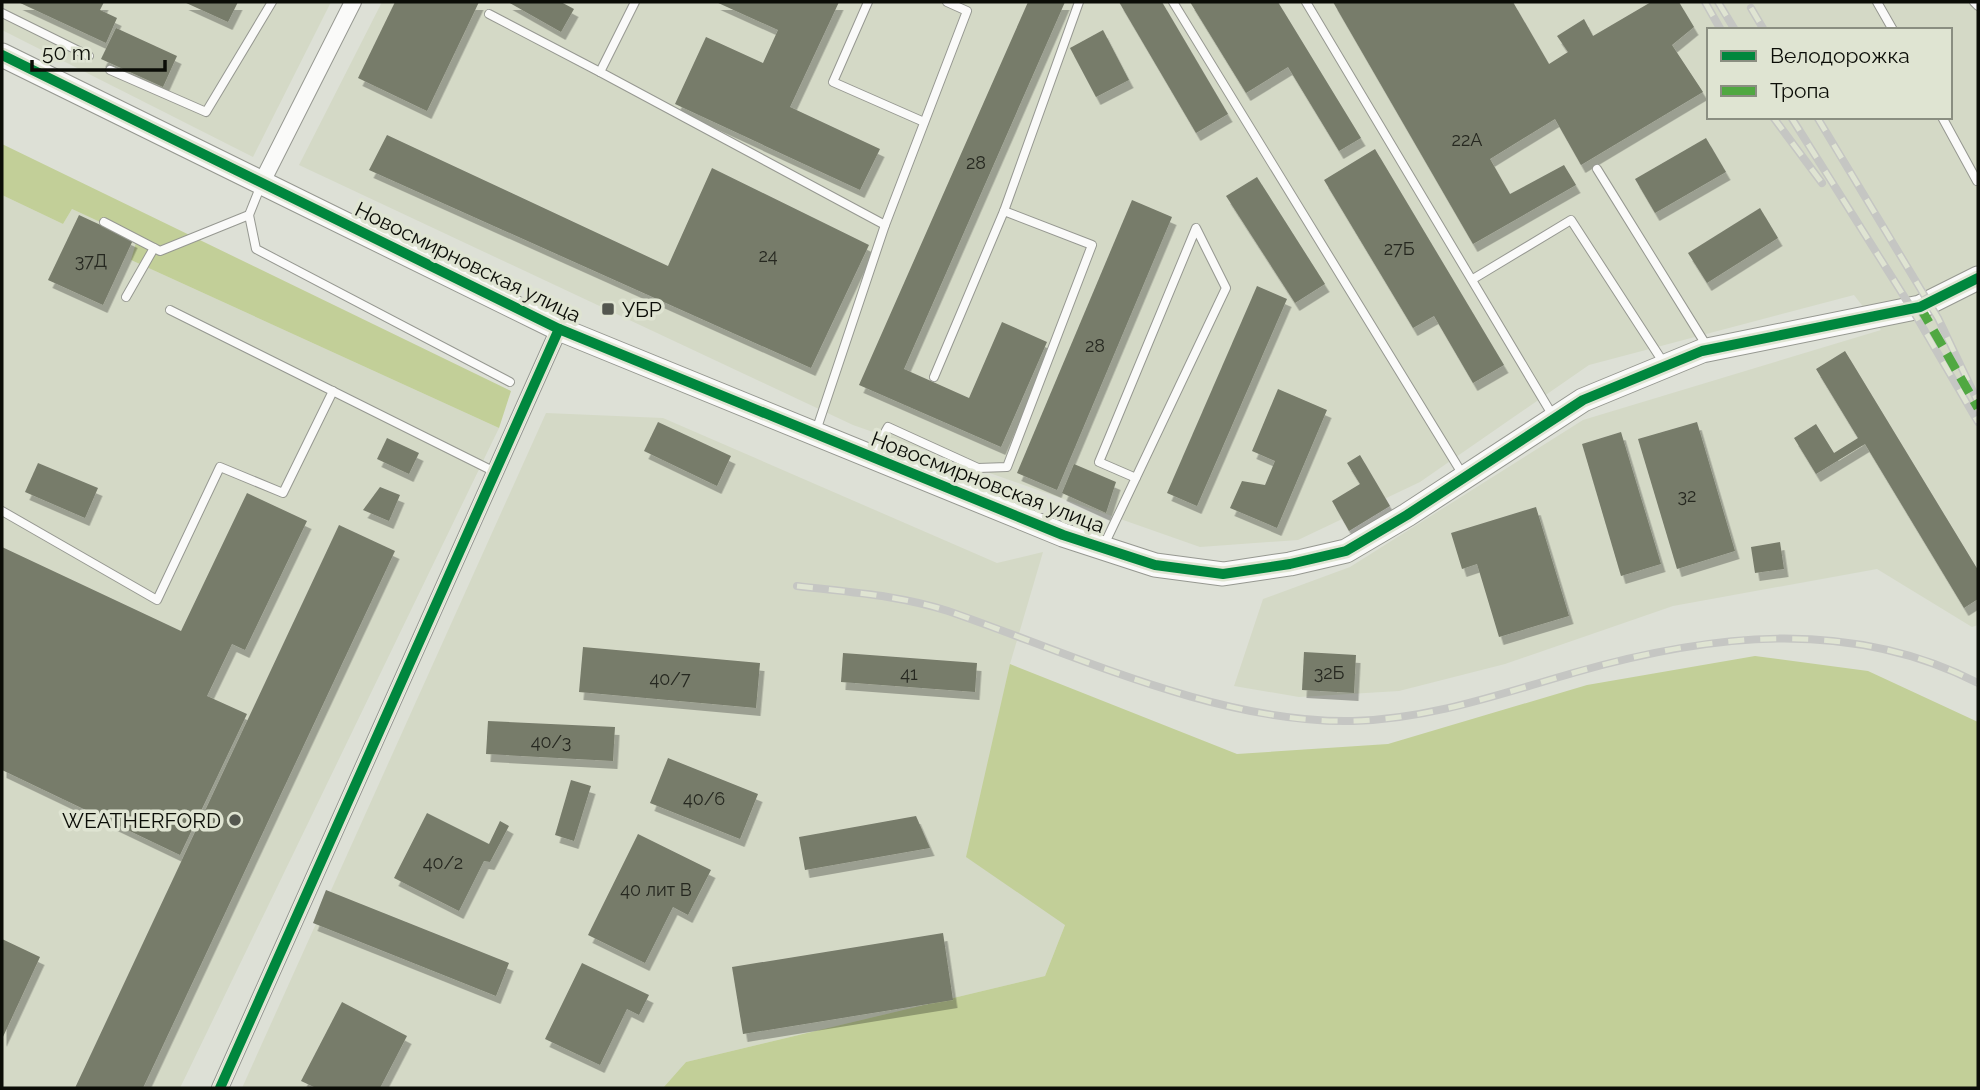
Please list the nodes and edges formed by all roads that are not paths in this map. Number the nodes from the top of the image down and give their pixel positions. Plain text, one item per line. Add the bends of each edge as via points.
1 (272, 2) edge
2 (353, 2) edge
3 (635, 2) edge
4 (868, 2) edge
5 (947, 2) edge
6 (1079, 2) edge
7 (1173, 2) edge
8 (1306, 2) edge
9 (1877, 2) edge
10 (1974, 2) edge
11 (1978, 6) edge
12 (2, 13) edge
13 (489, 14) dead end
14 (1892, 28) edge
15 (2, 55) edge
16 (89, 56) dead end
17 (110, 70) dead end
18 (600, 72) junction
19 (1942, 119) edge
20 (924, 122) junction
21 (1597, 169) dead end
22 (1977, 181) edge
23 (262, 182) junction
24 (1004, 211) junction
25 (249, 215) junction
26 (104, 222) dead end
27 (885, 225) junction
28 (154, 248) junction
29 (1978, 278) edge
30 (1473, 279) junction
31 (126, 297) dead end
32 (170, 310) dead end
33 (559, 329) junction
34 (1709, 350) junction
35 (1665, 366) junction
36 (934, 377) dead end
37 (510, 382) dead end
38 (333, 391) junction
39 (1555, 418) junction
40 (815, 434) junction
41 (872, 457) junction
42 (978, 468) junction
43 (495, 472) junction
44 (1136, 478) junction
45 (1464, 478) junction
46 (969, 496) junction
47 (2, 511) edge
48 (1103, 548) junction
49 (220, 1088) edge

1 - 17 lane via 206,112
2 - 23 street
3 - 18 lane
4 - 20 lane via 834,82
5 - 20 lane via 967,11
6 - 24 lane
7 - 45 lane
8 - 30 lane
9 - 14 lane
10 - 11 lane
12 - 16 lane
13 - 18 lane
15 - 23 street, Новосмирновская улица
18 - 27 lane
19 - 22 lane
20 - 27 lane
21 - 34 lane
23 - 25 lane
23 - 33 street, Новосмирновская улица
24 - 36 lane
24 - 42 lane via 1092,245 1007,467
25 - 28 lane via 160,251
25 - 37 lane via 256,249
26 - 28 lane
27 - 40 lane
28 - 31 lane
29 - 34 street, Новосмирновская улица via 1920,307
30 - 35 lane via 1571,219
30 - 39 lane
32 - 38 lane
33 - 40 street, Новосмирновская улица
33 - 43 street
34 - 35 street, Новосмирновская улица
35 - 39 street, Новосмирновская улица via 1583,400
38 - 43 lane
38 - 47 lane via 283,493 220,467 157,600
39 - 45 street, Новосмирновская улица
40 - 41 street, Новосмирновская улица
41 - 42 lane via 888,427
41 - 46 street, Новосмирновская улица
42 - 46 lane
43 - 49 street
44 - 44 lane via 1226,288 1196,228 1099,462
44 - 48 lane
45 - 48 street, Новосмирновская улица via 1346,551 1290,564 1223,574 1155,565
46 - 48 street, Новосмирновская улица

